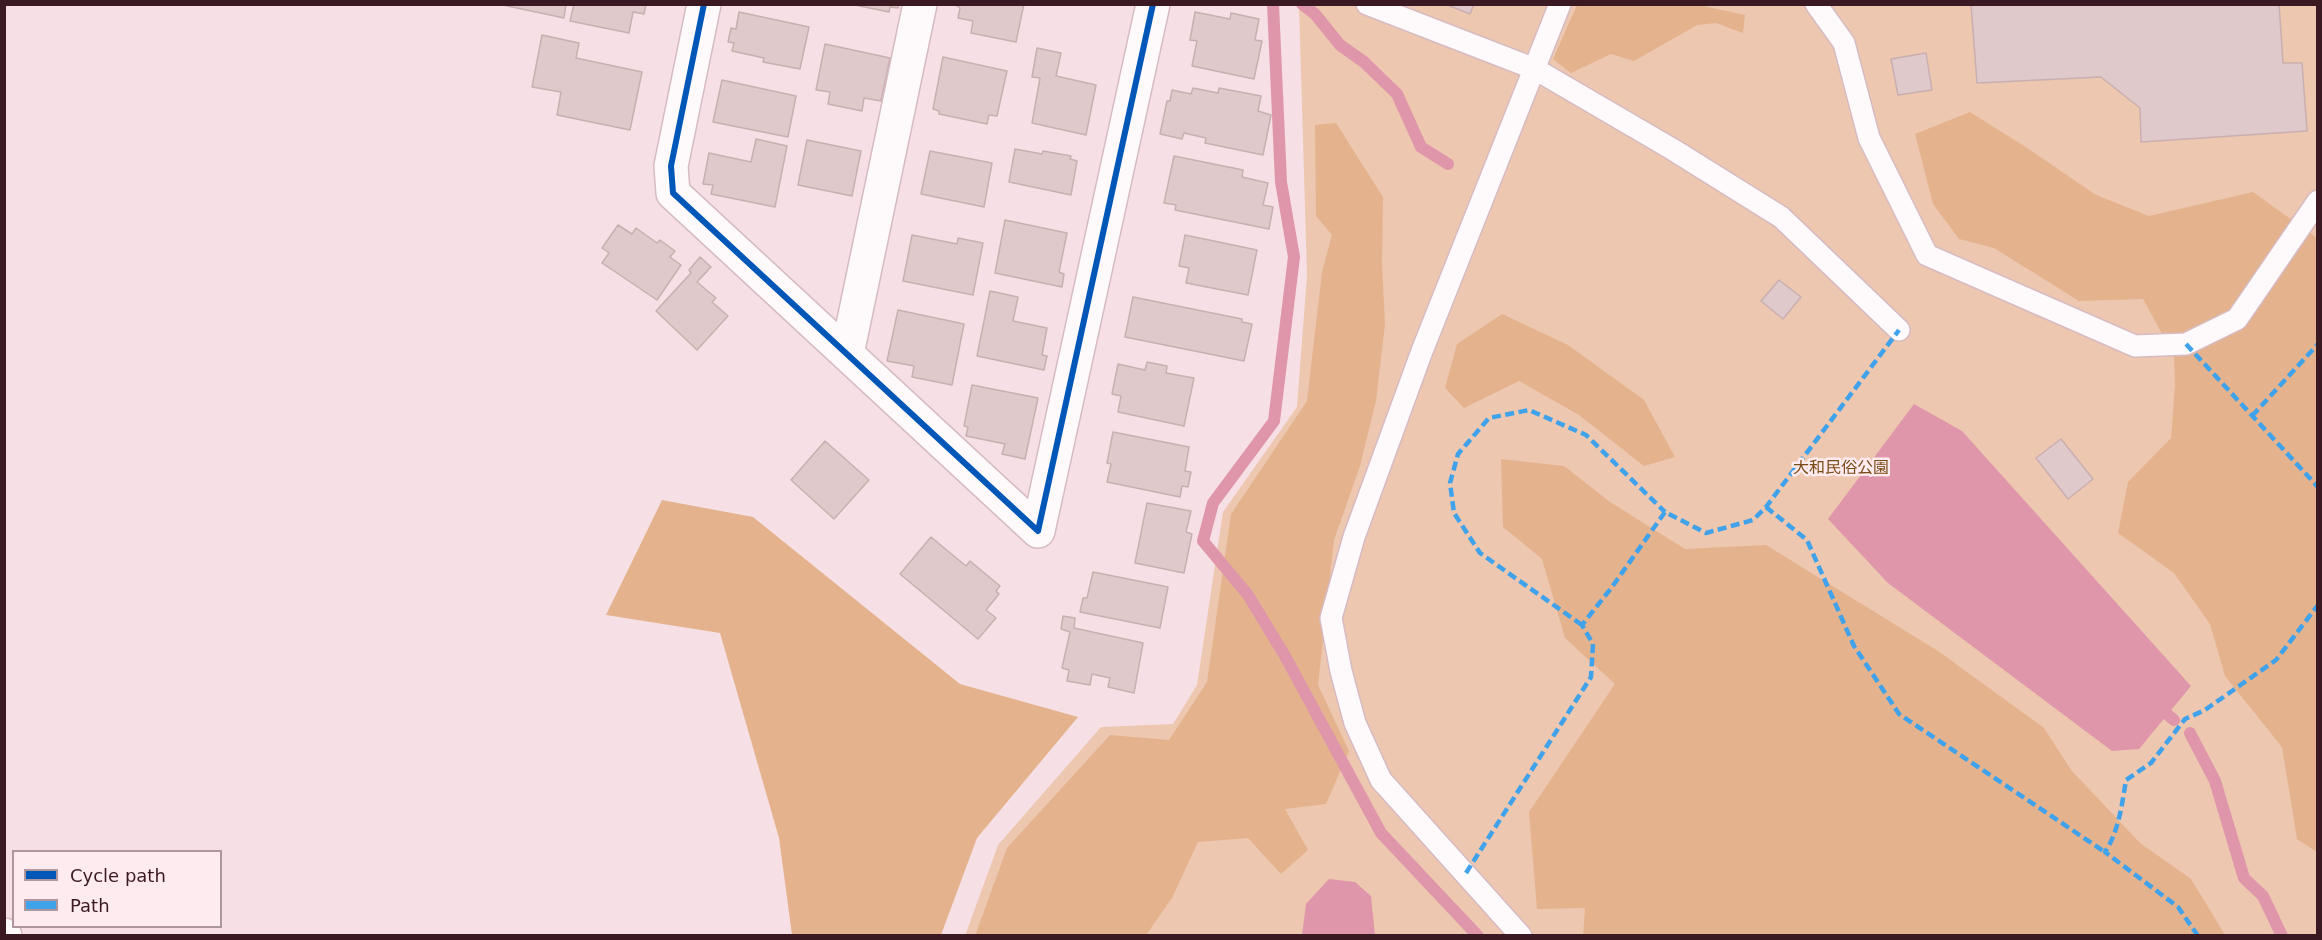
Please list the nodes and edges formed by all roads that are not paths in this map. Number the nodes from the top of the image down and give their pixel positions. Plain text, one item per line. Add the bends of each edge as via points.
1 (704, 4) edge
2 (920, 4) edge
3 (1153, 4) edge
4 (1367, 4) edge
5 (1560, 4) edge
6 (1816, 4) edge
7 (1535, 69) junction
8 (2318, 201) edge
9 (1899, 330) dead end
10 (847, 354) junction
11 (1521, 936) edge

1 - 10 street via 671,166 673,193
2 - 10 street
3 - 10 street via 1038,531
4 - 7 lane
5 - 7 lane
6 - 8 lane via 1844,43 1869,138 1927,255 2136,346 2186,344 2237,319
7 - 9 lane via 1780,217
7 - 11 lane via 1422,351 1354,537 1331,618 1355,723 1381,780

